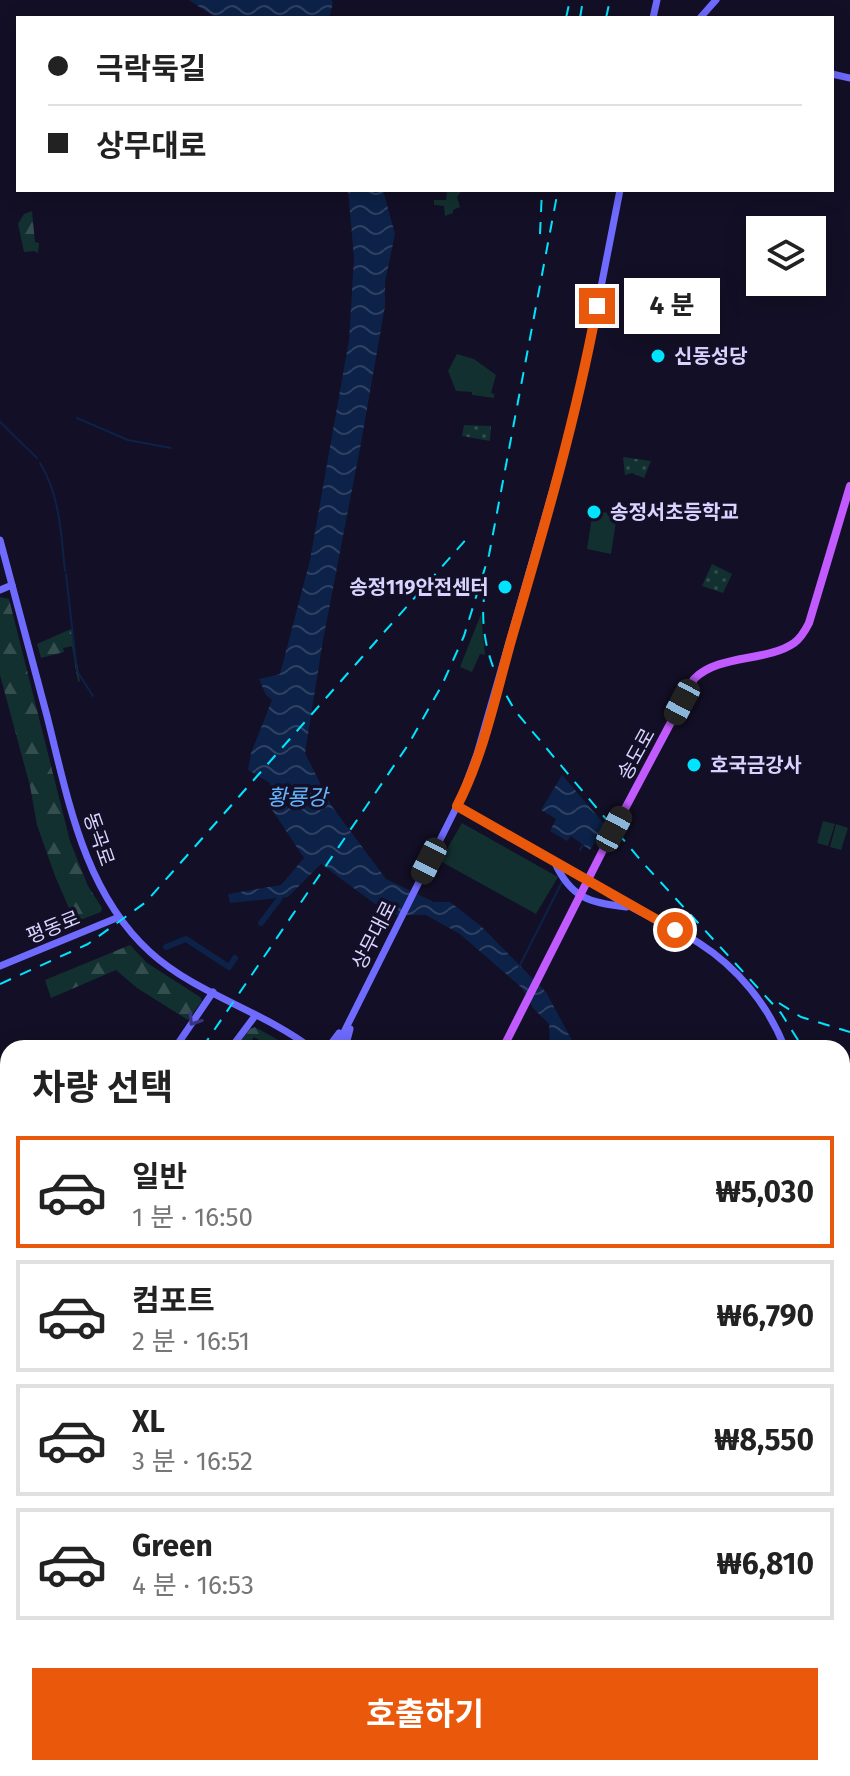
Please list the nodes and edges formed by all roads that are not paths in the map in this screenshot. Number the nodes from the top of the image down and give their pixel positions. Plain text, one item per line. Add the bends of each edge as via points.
1 (716, 0) edge
2 (702, 16) edge
3 (620, 192) edge
4 (850, 486) edge
5 (0, 540) edge
6 (12, 585) junction
7 (0, 590) edge
8 (456, 807) junction
9 (555, 863) junction
10 (589, 880) junction
11 (631, 907) junction
12 (119, 917) junction
13 (0, 966) edge
14 (213, 992) junction
15 (255, 1016) junction
16 (350, 1020) junction
17 (180, 1040) edge
18 (237, 1040) edge
19 (298, 1040) edge
20 (333, 1040) edge
21 (340, 1040) edge
22 (347, 1040) edge
23 (507, 1040) edge
24 (781, 1040) edge

1 - 2 main road
3 - 8 main road, 상무대로 via 564,455 483,738
4 - 10 main road, 송도로 via 802,636 791,646 706,669 694,679
5 - 6 main road, 동곡로
6 - 7 main road
6 - 12 main road, 동곡로 via 82,844
8 - 9 main road
8 - 16 main road, 상무대로
9 - 10 main road
9 - 11 main road via 567,885 592,902
10 - 11 main road
10 - 23 main road, 송도로
11 - 24 main road via 725,962 767,1011
12 - 13 main road, 평동로
12 - 14 main road, 동곡로 via 152,953
14 - 15 main road, 동곡로
14 -> 17 main road
15 - 18 main road
15 - 19 main road, 동곡로
16 - 20 main road
16 - 21 main road, 상무대로
16 - 22 main road

